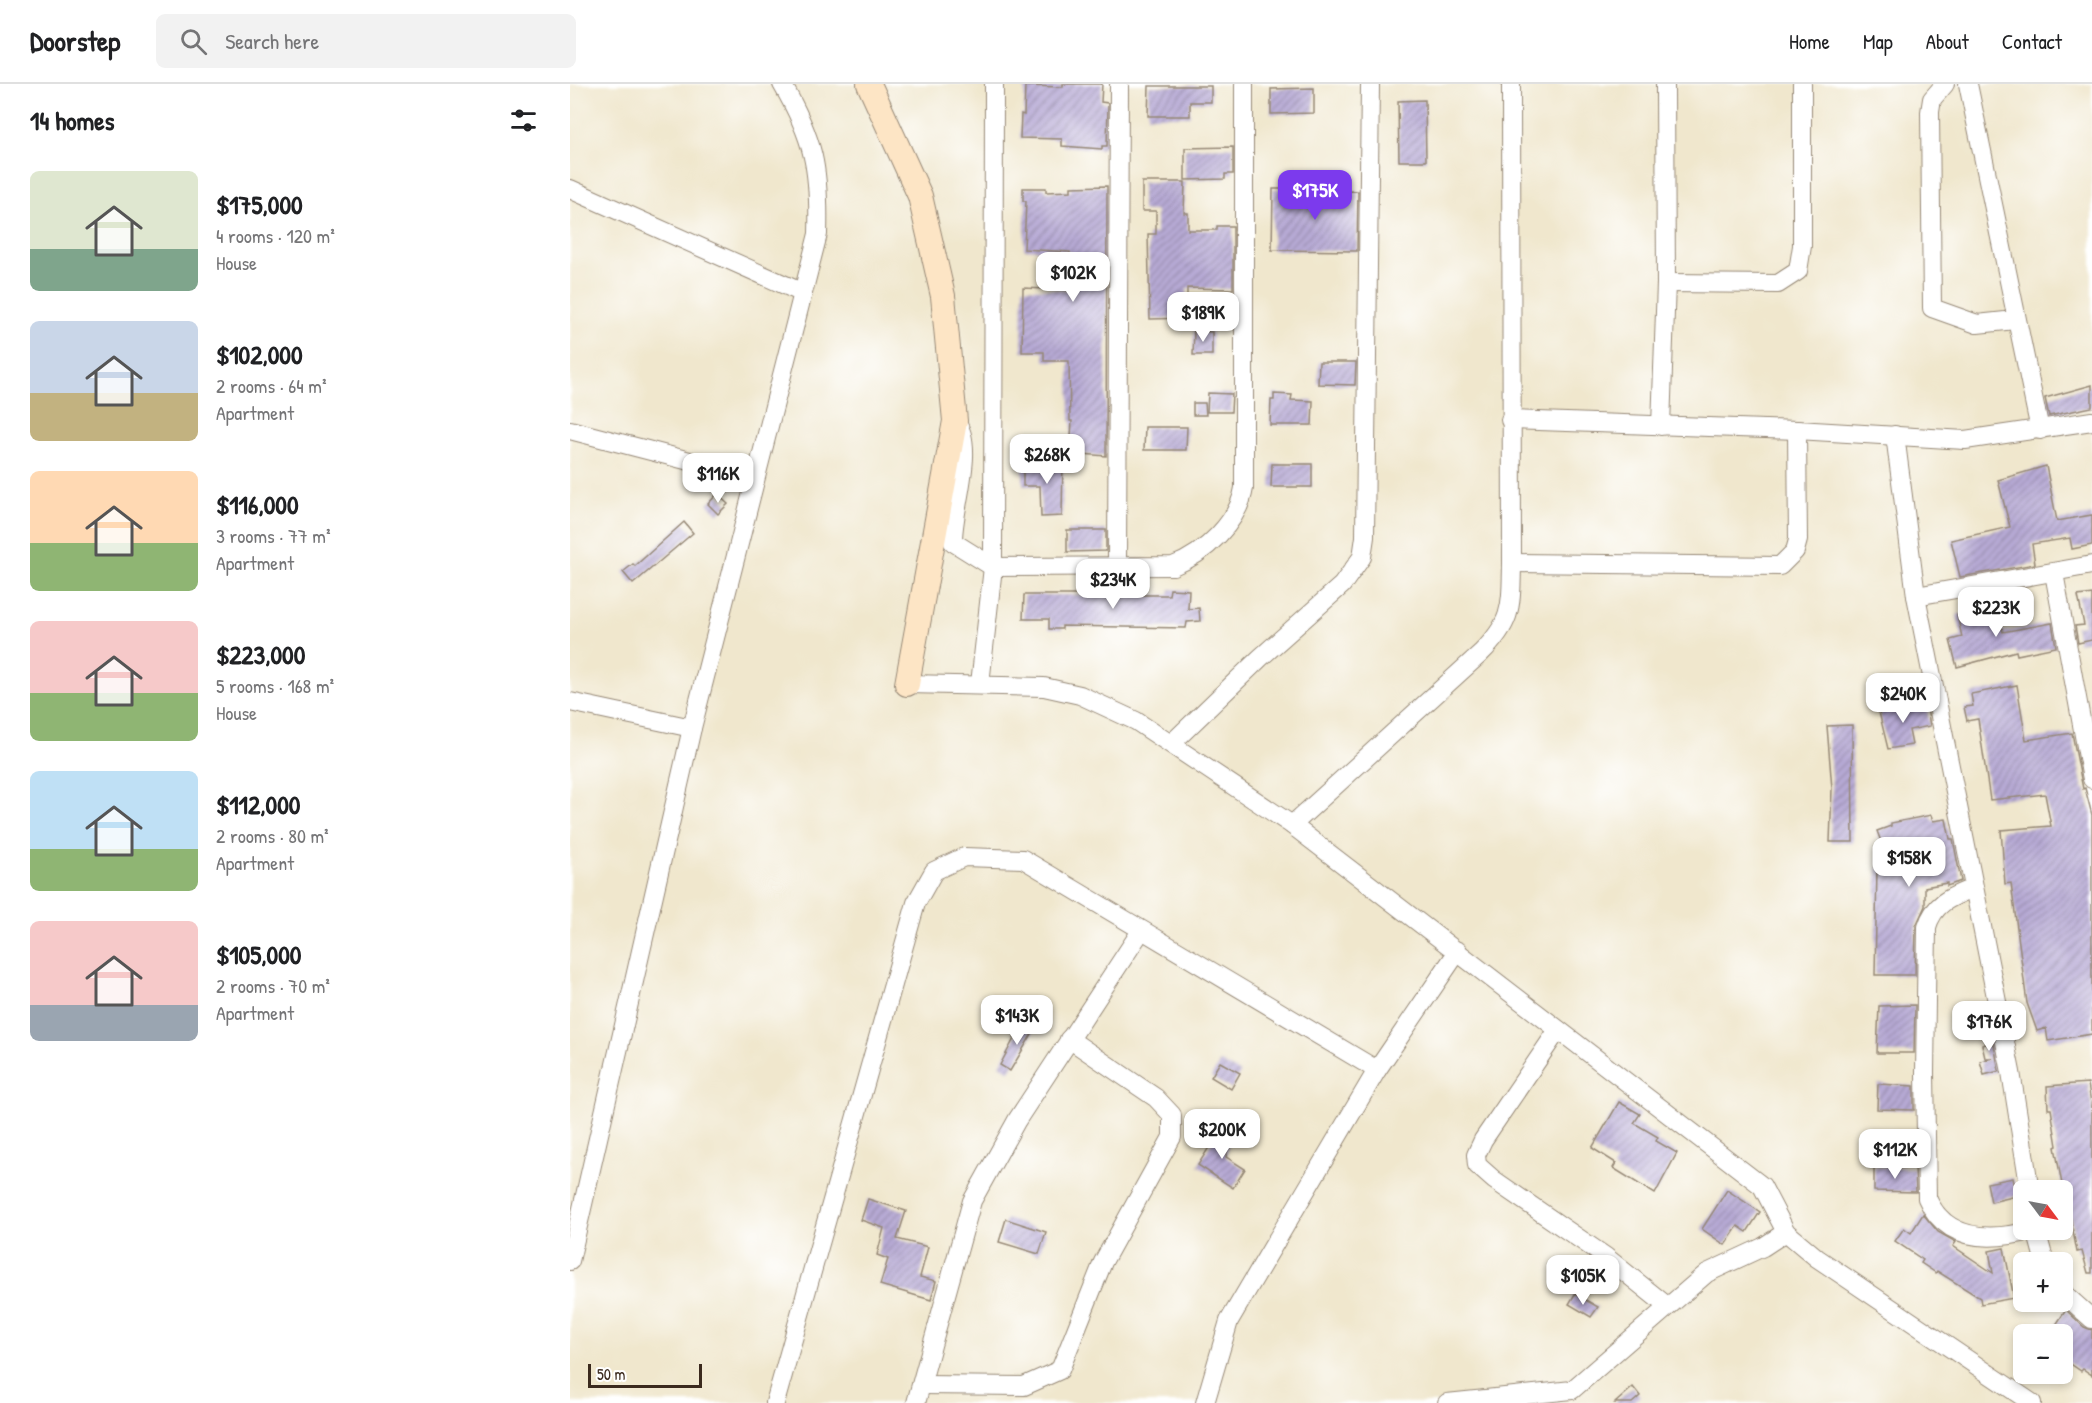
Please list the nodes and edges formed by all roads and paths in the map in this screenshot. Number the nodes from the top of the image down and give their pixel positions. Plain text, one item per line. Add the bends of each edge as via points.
1 (782, 84) edge
2 (869, 84) edge
3 (994, 84) edge
4 (1119, 84) edge
5 (1244, 84) edge
6 (1370, 84) edge
7 (1511, 84) edge
8 (1665, 84) edge
9 (1802, 84) edge
10 (1945, 84) edge
11 (1968, 84) edge
12 (570, 189) edge
13 (1666, 283) junction
14 (803, 294) junction
15 (2015, 320) junction
16 (1510, 420) junction
17 (955, 421) junction
18 (2092, 421) edge
19 (1661, 426) junction
20 (1797, 429) junction
21 (570, 430) edge
22 (2040, 430) junction
23 (1895, 435) junction
24 (755, 478) junction
25 (1512, 563) junction
26 (2092, 565) edge
27 (993, 567) junction
28 (1117, 567) junction
29 (2054, 573) junction
30 (1916, 596) junction
31 (907, 684) joint
32 (980, 684) junction
33 (570, 702) edge
34 (692, 728) junction
35 (1172, 743) junction
36 (2092, 779) edge
37 (1292, 825) junction
38 (1973, 888) junction
39 (1141, 931) junction
40 (1458, 951) junction
41 (1558, 1030) junction
42 (1069, 1039) junction
43 (1377, 1070) junction
44 (2028, 1180) edge
45 (1786, 1232) junction
46 (2013, 1236) edge
47 (570, 1261) edge
48 (2073, 1302) edge
49 (1667, 1305) junction
50 (2092, 1319) edge
51 (919, 1394) edge
52 (775, 1403) edge
53 (1205, 1403) edge
54 (1447, 1403) edge
55 (2032, 1403) edge

1 - 14 street via 809,137 818,185 818,234
2 - 17 street via 920,196 943,296
3 - 27 street
4 - 28 street
5 - 28 street via 1243,495 1229,522 1181,563 1166,567
6 - 35 street via 1362,557 1342,585
7 - 16 street
8 - 13 street
9 - 13 street via 1802,246 1798,271 1778,284
10 - 15 street via 1932,99 1930,112 1932,308 1977,324
11 - 15 street
12 - 14 street
13 - 19 street
14 - 24 street
15 - 22 street
16 - 19 street
16 - 25 street
17 - 27 street via 961,428 965,447 953,542
17 - 31 street
18 - 22 street
19 - 20 street
20 - 23 street
20 - 25 street via 1798,540 1796,551 1780,566
21 - 24 street
22 - 23 street via 1965,440
23 - 30 street
24 - 34 street
25 - 37 street via 1509,614 1494,640
26 - 29 street
27 - 28 street
27 - 32 street
29 - 30 street
29 - 36 street
30 - 38 street
31 - 32 street
32 - 35 street via 1044,687 1080,695
33 - 34 street
34 - 47 street
35 - 37 street
37 - 40 street
38 - 44 street via 2011,1072
38 - 46 street via 1938,905 1926,933 1927,1198 1935,1215 1967,1234
39 - 42 street
39 - 43 street
39 - 52 street via 1023,859 964,856 934,871 916,903
40 - 41 street
40 - 43 street
41 - 45 street via 1762,1186
41 - 49 street via 1483,1140 1476,1155 1477,1165
42 - 51 street via 1017,1120 972,1202
42 - 51 street via 1156,1098 1172,1115 1172,1137 1102,1262 1060,1370 1024,1386
43 - 53 street via 1229,1321
45 - 49 street via 1707,1273
45 - 55 street via 1817,1258
48 - 50 street
49 - 54 street via 1572,1390

